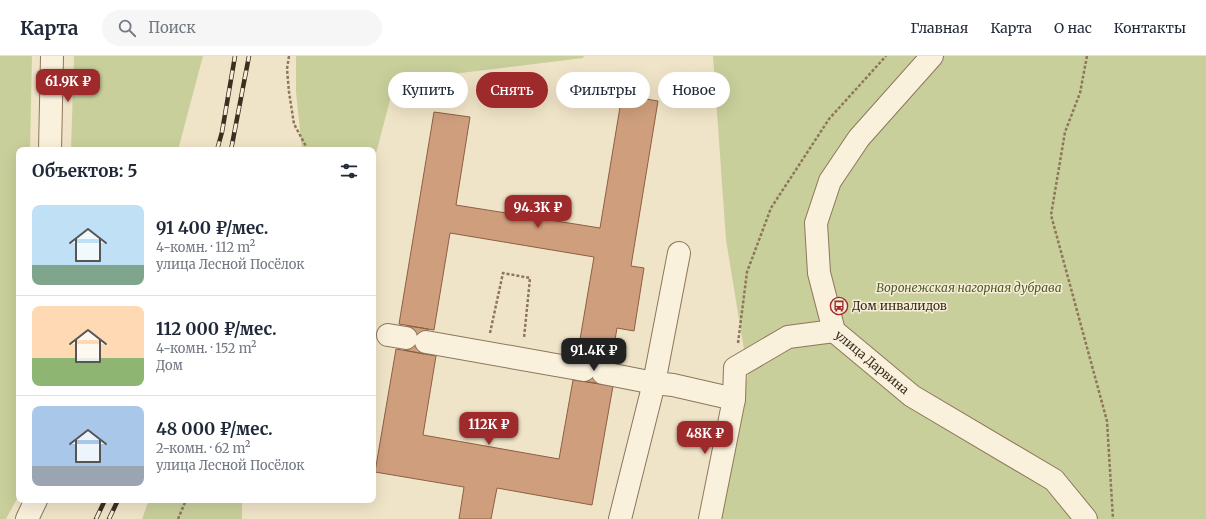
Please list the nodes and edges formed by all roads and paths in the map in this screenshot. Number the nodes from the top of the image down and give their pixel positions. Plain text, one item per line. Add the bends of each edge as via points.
1 (52, 56) edge
2 (289, 56) edge
3 (886, 56) edge
4 (932, 56) edge
5 (1087, 56) edge
6 (50, 147) edge
7 (306, 147) edge
8 (679, 253) dead end
9 (834, 331) junction
10 (407, 338) dead end
11 (486, 352) junction
12 (522, 359) junction
13 (735, 368) junction
14 (654, 383) junction
15 (734, 399) junction
16 (34, 503) edge
17 (185, 503) edge
18 (26, 519) edge
19 (178, 519) edge
20 (620, 519) edge
21 (710, 519) edge
22 (1086, 519) edge
23 (1113, 519) edge

1 - 6 street
2 - 7 path via 288,92 294,124
3 - 13 path via 829,119 770,208 747,272
4 - 9 street, улица Дарвина via 859,138 830,181 816,223 819,273
5 - 23 path via 1080,93 1064,132 1051,215 1107,421
8 - 14 street
9 - 13 street via 788,337
9 - 22 street, улица Дарвина via 912,396 1054,480
10 - 11 street
11 - 12 street
11 - 12 path via 503,273 530,278
12 - 14 street
13 - 15 street
14 - 15 street
14 - 20 street
15 - 21 street
16 - 18 street
17 - 19 path

